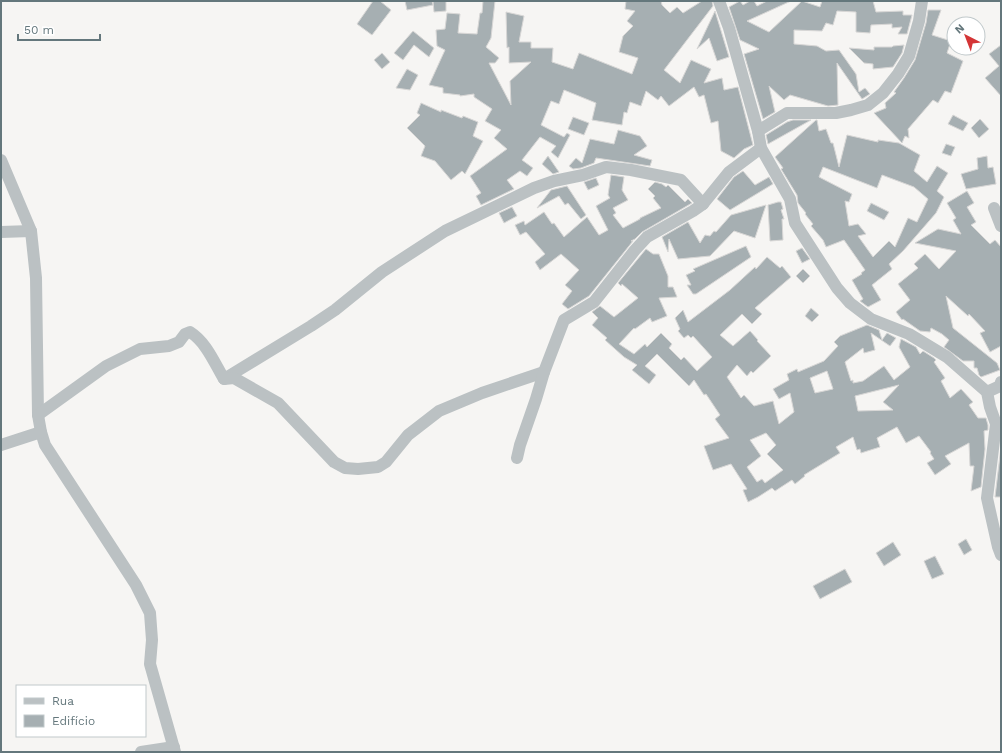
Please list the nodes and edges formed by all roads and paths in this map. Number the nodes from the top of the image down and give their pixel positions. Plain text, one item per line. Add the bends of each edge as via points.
1 (719, 1) edge
2 (922, 1) edge
3 (758, 132) junction
4 (761, 148) junction
5 (1, 160) edge
6 (703, 204) junction
7 (994, 208) dead end
8 (1001, 226) edge
9 (31, 231) junction
10 (1, 232) edge
11 (544, 372) junction
12 (224, 379) junction
13 (1001, 382) edge
14 (987, 392) junction
15 (38, 415) junction
16 (41, 432) junction
17 (1, 445) edge
18 (517, 458) dead end
19 (1001, 555) edge
20 (174, 750) edge
21 (141, 752) edge

1 - 3 street
2 - 3 street via 910,56 883,93 868,105 836,113 787,112
3 - 4 street
4 - 6 street via 729,172
4 - 14 street via 790,199 795,223 826,274 850,303 871,319 909,334 947,357
5 - 9 street
6 - 11 street via 647,237 594,302 564,320
6 - 12 street via 681,180 631,170 606,168 554,180 445,231 382,272 335,310
7 - 8 street
9 - 10 street
9 - 15 street via 36,278
11 - 12 street via 439,411 408,435 386,462 378,467 358,469 345,468 334,462 278,402 234,378
11 - 18 street
12 - 15 street via 204,344 190,332 179,342 169,346 140,349 106,366
13 - 14 street via 1000,386
14 - 19 street via 996,424 987,498
15 - 16 street
16 - 17 street
16 - 20 street via 45,445 136,584 150,613 150,664
20 - 21 street

